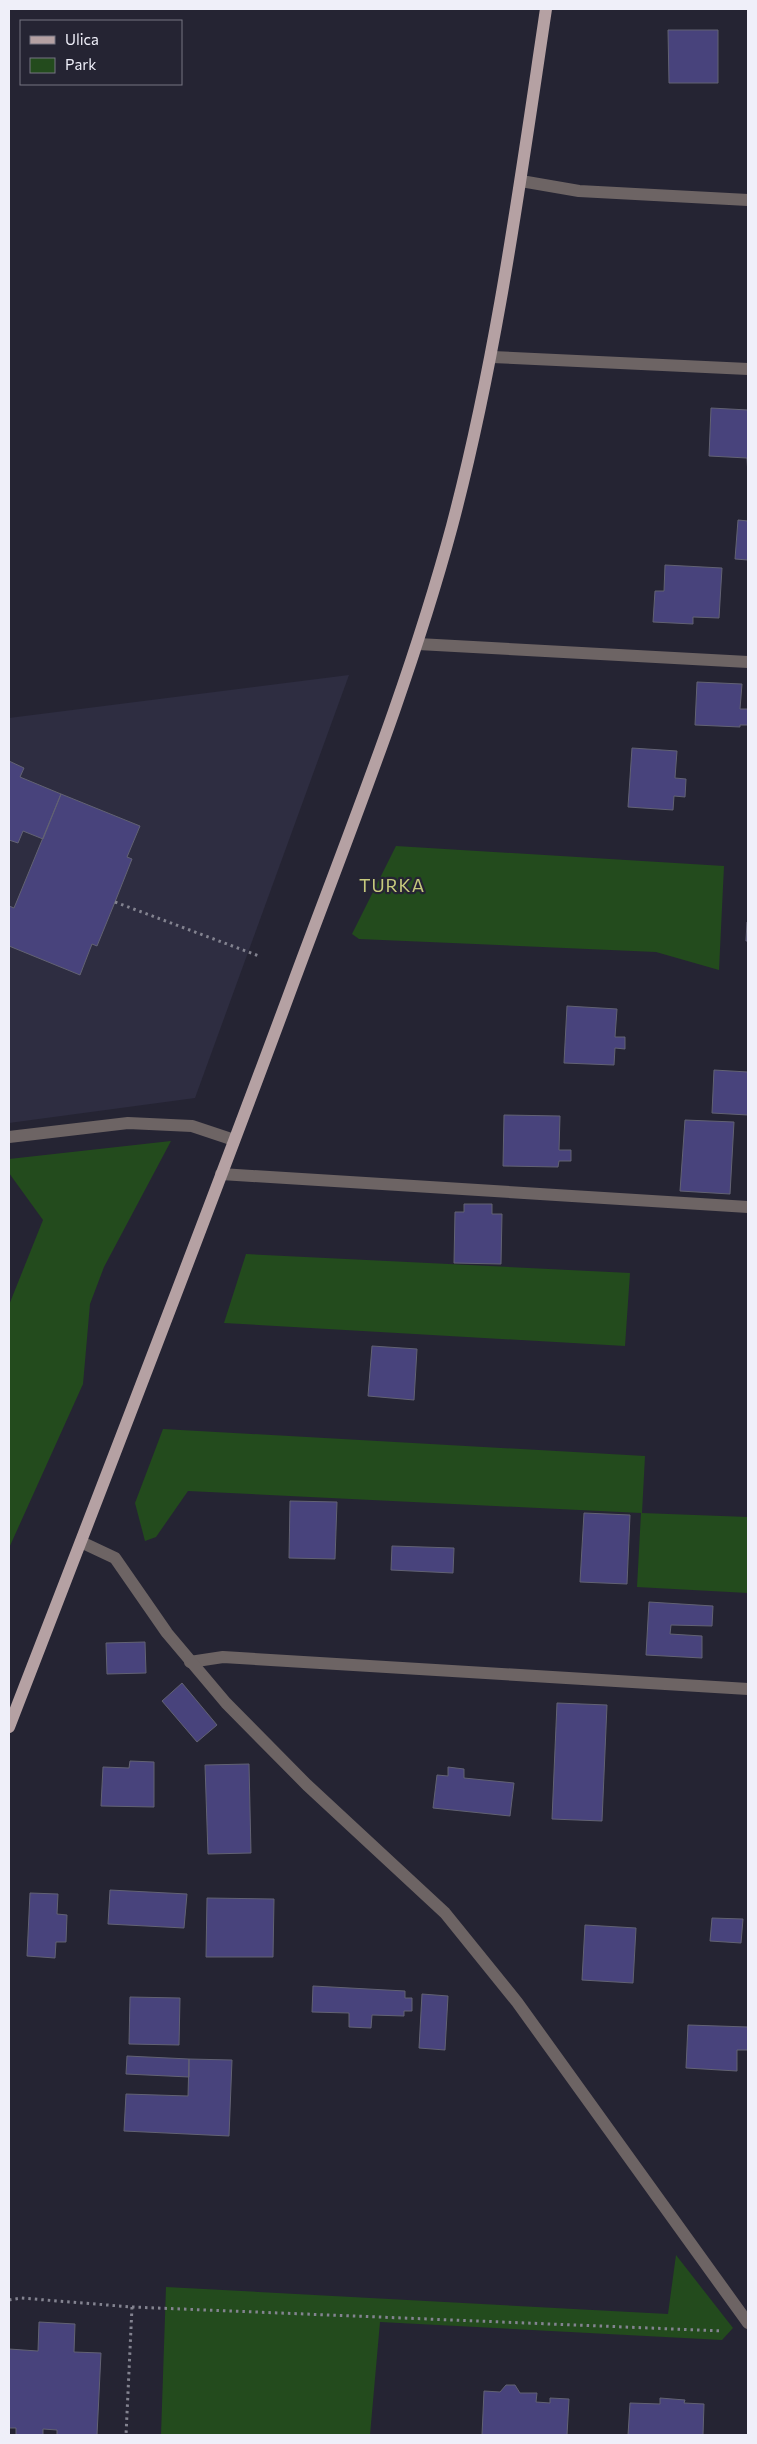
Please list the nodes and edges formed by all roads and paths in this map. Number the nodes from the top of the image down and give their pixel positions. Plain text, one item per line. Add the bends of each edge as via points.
1 (546, 9) edge
2 (520, 182) junction
3 (748, 200) edge
4 (492, 357) junction
5 (748, 369) edge
6 (418, 644) junction
7 (748, 662) edge
8 (115, 902) dead end
9 (259, 956) dead end
10 (9, 1137) edge
11 (234, 1140) junction
12 (222, 1174) junction
13 (748, 1207) edge
14 (81, 1542) junction
15 (190, 1662) junction
16 (748, 1689) edge
17 (9, 1727) edge
18 (9, 2300) edge
19 (132, 2307) junction
20 (748, 2323) edge
21 (730, 2331) dead end
22 (126, 2435) edge

1 - 2 main road
2 - 3 street via 579,192
2 - 4 main road
4 - 5 street
4 - 6 main road via 453,520
6 - 7 street
6 - 11 main road via 389,730
8 - 9 path
10 - 11 street via 128,1122 192,1126
11 - 12 main road
12 - 13 street
12 - 14 main road
14 - 15 street via 114,1558
14 - 17 main road
15 - 16 street via 222,1657
15 - 20 street via 307,1785 427,1895 479,1953 560,2060
18 - 19 path via 21,2298
19 - 21 path
19 - 22 path

